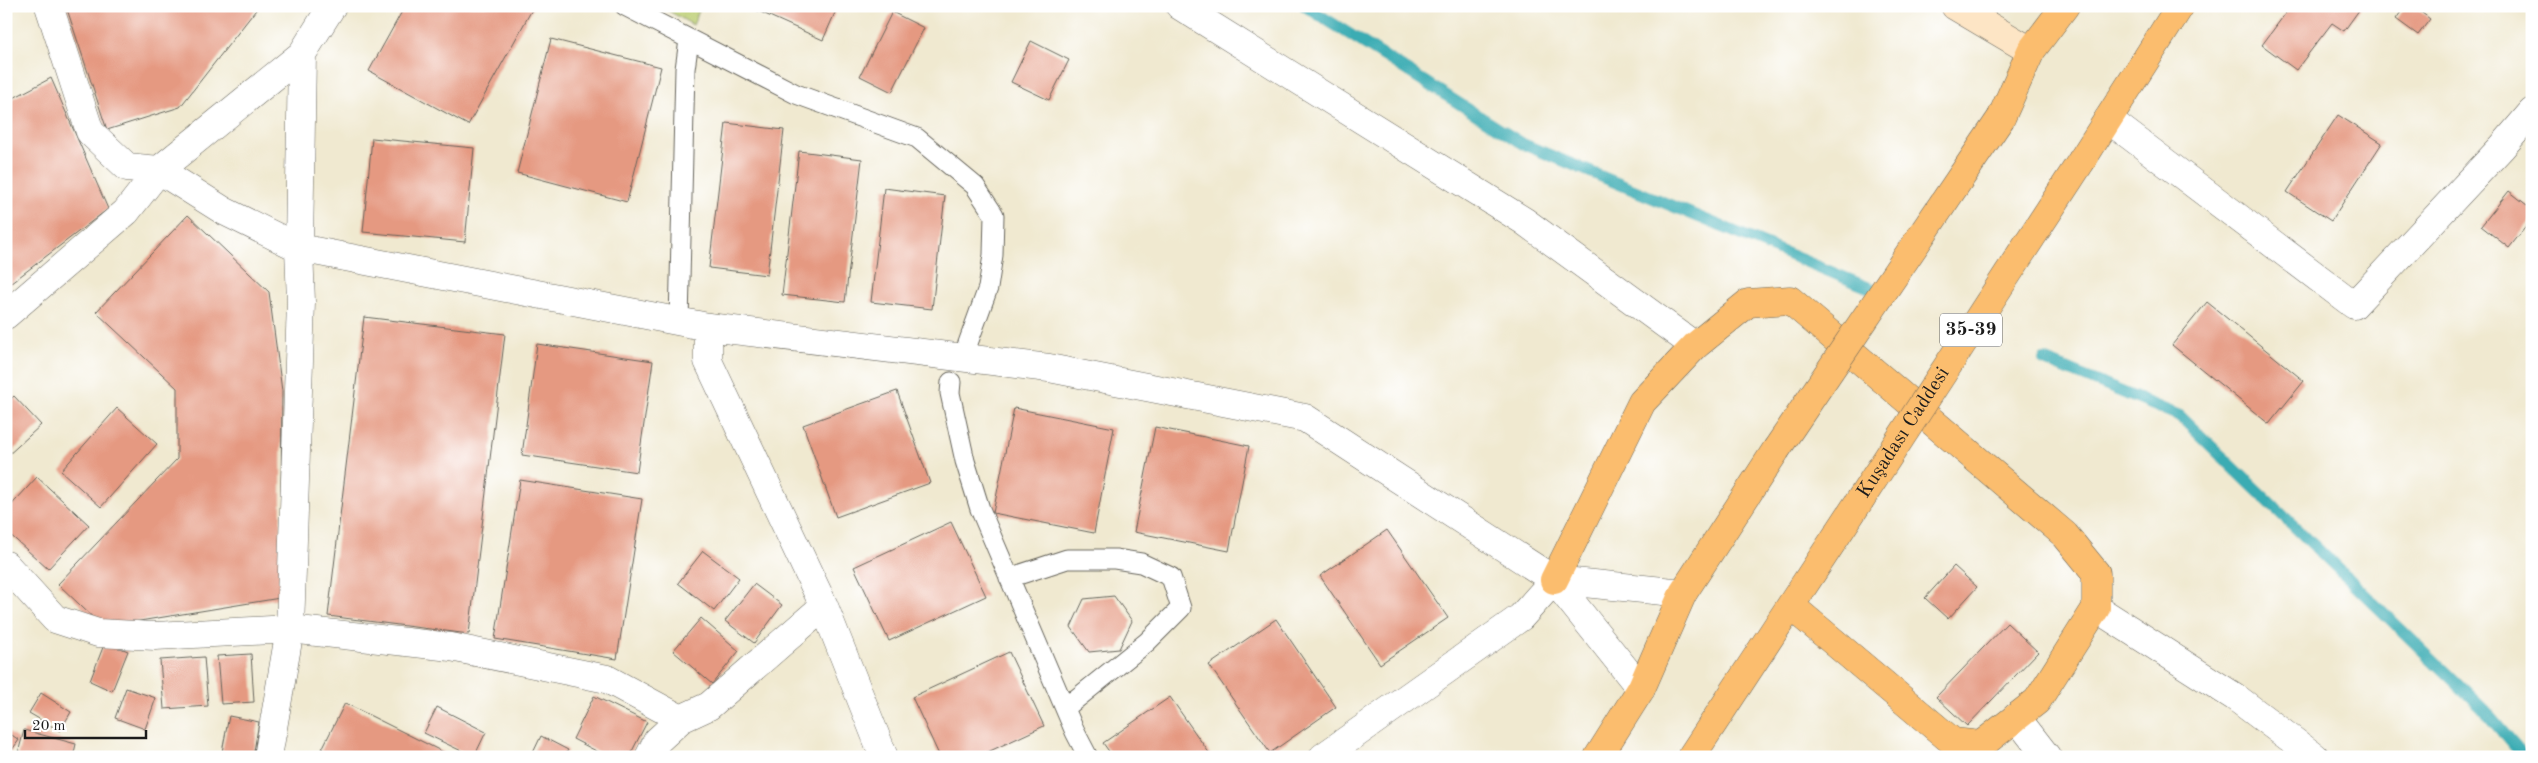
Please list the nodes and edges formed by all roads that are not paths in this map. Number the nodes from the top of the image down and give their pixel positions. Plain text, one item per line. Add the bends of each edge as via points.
1 (49, 6) edge
2 (332, 6) edge
3 (625, 6) edge
4 (1180, 6) edge
5 (1955, 6) edge
6 (2065, 6) edge
7 (2180, 6) edge
8 (689, 40) junction
9 (2031, 51) junction
10 (302, 54) junction
11 (2532, 112) edge
12 (2108, 119) junction
13 (159, 170) junction
14 (299, 248) junction
15 (6, 315) edge
16 (679, 322) junction
17 (708, 327) junction
18 (1694, 346) junction
19 (963, 357) junction
20 (951, 382) dead end
21 (6, 565) edge
22 (1009, 578) junction
23 (1554, 580) junction
24 (1683, 594) junction
25 (824, 606) junction
26 (1790, 606) junction
27 (2096, 608) junction
28 (290, 629) junction
29 (1641, 689) junction
30 (1065, 708) junction
31 (2016, 717) junction
32 (681, 719) junction
33 (268, 757) edge
34 (648, 757) edge
35 (884, 757) edge
36 (1088, 757) edge
37 (1323, 757) edge
38 (1598, 757) edge
39 (1690, 757) edge
40 (2047, 757) edge
41 (2315, 757) edge

1 - 13 street via 90,132 127,167
2 - 10 street
3 - 8 lane
4 - 18 street via 1524,221
5 - 9 main road
6 - 9 main road
7 - 12 main road, Kuşadası Caddesi / 35-39
8 - 16 lane via 685,69
8 - 19 lane via 796,94 917,138 975,186 994,214 993,255 988,288
9 - 24 main road, bridge via 2002,118 1776,450
10 - 13 street
10 - 14 street
11 - 12 street via 2354,305
12 - 26 main road, Kuşadası Caddesi / 35-39, bridge
13 - 14 street via 224,210
13 - 15 street via 126,212
14 - 16 street
14 - 28 street
16 - 17 street
17 - 19 street
17 - 25 street via 708,361
18 - 23 main road via 1642,402
18 - 27 main road via 1748,303 1790,300 2065,535 2096,573
19 - 23 street via 1048,368 1305,418
20 - 22 lane via 950,393 965,461 980,509
21 - 28 street via 55,619 98,633 155,636
22 - 30 lane
22 - 30 lane via 1067,559 1115,559 1141,563 1171,576 1181,608 1147,642
23 - 24 street
23 - 29 street
23 - 37 street via 1521,617
24 - 29 main road
25 - 32 street via 709,706
25 - 35 street
26 - 31 main road via 1953,742 1982,745
26 - 39 main road, Kuşadası Caddesi / 35-39
27 - 31 main road via 2037,701
27 - 41 street via 2235,697
28 - 32 street via 451,647 607,679
28 - 33 street
29 - 38 main road
30 - 36 lane
31 - 40 street
32 - 34 street via 657,741

